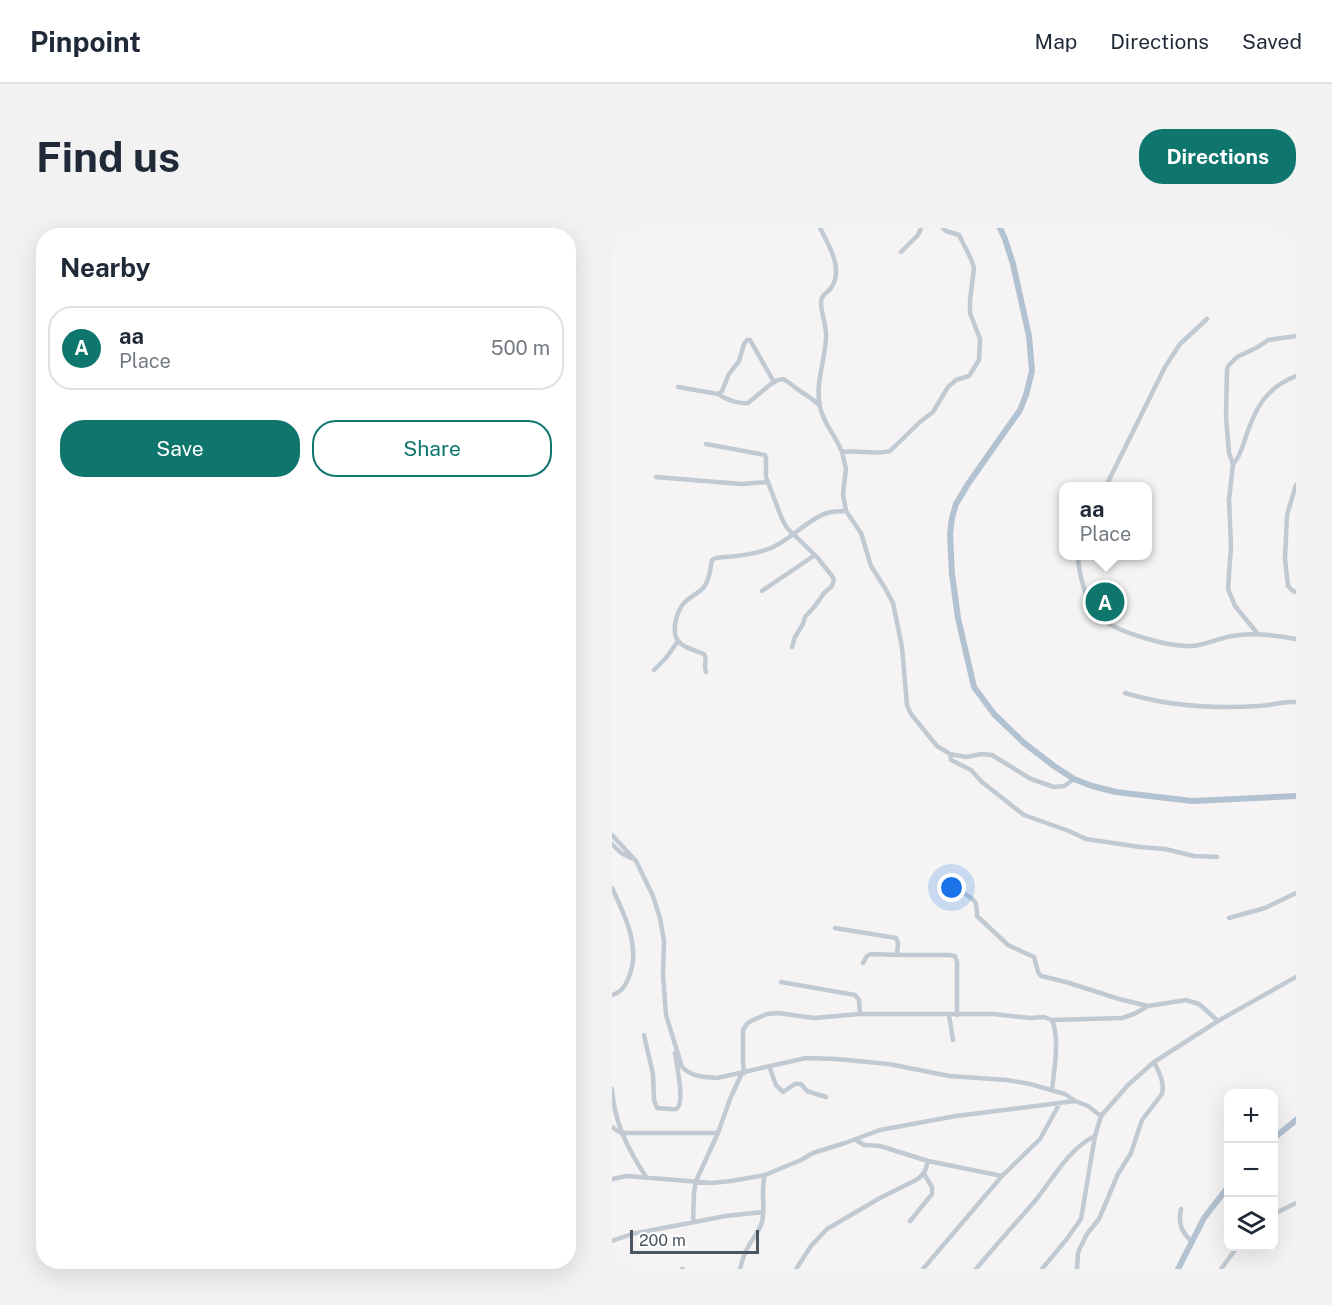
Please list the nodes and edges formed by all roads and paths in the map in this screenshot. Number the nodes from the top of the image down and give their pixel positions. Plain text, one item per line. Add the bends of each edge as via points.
1 (820, 228) edge
2 (921, 228) edge
3 (943, 228) edge
4 (1000, 228) edge
5 (901, 252) dead end
6 (1207, 319) dead end
7 (1296, 336) edge
8 (1296, 376) edge
9 (774, 382) junction
10 (678, 387) dead end
11 (717, 394) junction
12 (819, 405) junction
13 (706, 444) dead end
14 (842, 452) junction
15 (1233, 464) junction
16 (657, 477) dead end
17 (767, 482) junction
18 (1108, 482) edge
19 (1296, 485) edge
20 (846, 511) junction
21 (793, 534) junction
22 (815, 555) junction
23 (1078, 560) edge
24 (762, 591) dead end
25 (1296, 592) edge
26 (1258, 634) junction
27 (1296, 639) edge
28 (678, 641) junction
29 (792, 647) dead end
30 (654, 670) dead end
31 (706, 672) dead end
32 (1125, 693) dead end
33 (1296, 702) edge
34 (950, 754) junction
35 (1074, 779) junction
36 (1296, 796) edge
37 (612, 835) edge
38 (612, 844) edge
39 (1217, 857) dead end
40 (633, 859) junction
41 (612, 888) edge
42 (959, 890) dead end
43 (1296, 893) edge
44 (1229, 918) dead end
45 (835, 928) dead end
46 (897, 955) junction
47 (862, 963) dead end
48 (1296, 978) edge
49 (782, 982) dead end
50 (612, 994) edge
51 (1148, 1006) junction
52 (860, 1014) junction
53 (949, 1015) junction
54 (957, 1015) junction
55 (1052, 1020) junction
56 (1218, 1020) junction
57 (644, 1035) dead end
58 (953, 1041) dead end
59 (674, 1044) junction
60 (1154, 1062) junction
61 (770, 1066) junction
62 (743, 1073) junction
63 (612, 1089) edge
64 (1052, 1090) junction
65 (826, 1096) dead end
66 (1075, 1101) junction
67 (1060, 1102) junction
68 (1101, 1116) junction
69 (1296, 1120) edge
70 (612, 1127) edge
71 (718, 1132) junction
72 (621, 1133) junction
73 (1278, 1135) edge
74 (1095, 1136) junction
75 (856, 1140) junction
76 (928, 1161) junction
77 (924, 1174) junction
78 (765, 1175) junction
79 (1002, 1176) junction
80 (647, 1178) junction
81 (612, 1179) edge
82 (696, 1181) junction
83 (1224, 1191) edge
84 (1296, 1203) edge
85 (1181, 1209) dead end
86 (763, 1212) junction
87 (1278, 1213) edge
88 (910, 1221) dead end
89 (693, 1222) junction
90 (613, 1238) edge
91 (1191, 1241) junction
92 (1234, 1251) edge
93 (1185, 1255) junction
94 (740, 1269) edge
95 (796, 1269) edge
96 (923, 1269) edge
97 (976, 1269) edge
98 (1042, 1269) edge
99 (1077, 1269) edge
100 (1178, 1269) edge
101 (1183, 1269) edge
102 (1221, 1269) edge

1 - 12 street via 831,250 837,276 821,301 826,337
2 - 5 street
3 - 14 street via 959,235 974,268 970,313 980,339 979,360 969,376 946,389 933,412 890,451
4 - 35 main road via 1013,264 1029,336 1032,371 1020,410 956,504 950,526 952,574 974,687 1016,735
6 - 18 street via 1180,344 1165,367
7 - 15 street via 1268,340 1229,365 1226,417
8 - 15 street via 1273,389 1260,403
9 - 11 street via 748,403
9 - 11 street via 747,340 723,391
9 - 12 street via 790,382
10 - 11 street
12 - 14 street
13 - 17 street via 764,454
14 - 20 street
15 - 26 street via 1228,589 1234,606
16 - 17 street via 741,484
17 - 21 street via 782,519
19 - 25 street via 1287,515 1285,559 1288,586
20 - 21 street via 820,516
20 - 34 street via 863,537 871,566 893,603 908,710 937,746
21 - 22 street
21 - 28 street via 770,548 712,560 705,586 680,608 675,629
22 - 24 street
22 - 29 street via 830,572 833,583 804,617
23 - 26 street via 1094,611 1124,632 1191,646
26 - 27 street
28 - 30 street
28 - 31 street via 704,654
32 - 33 street via 1213,708
34 - 35 street via 992,755 1030,779 1054,787
34 - 39 street via 951,760 971,770 1020,812 1083,838
35 - 36 main road via 1116,792 1192,801
37 - 40 street
38 - 40 street
40 - 59 street via 660,918 666,1015
41 - 50 street via 632,941 633,959 626,984
42 - 51 street via 975,900 977,916 991,930 1008,945 1034,957 1039,975
43 - 44 street via 1265,908
45 - 46 street via 896,938
46 - 47 street via 871,954
46 - 54 street via 955,956
48 - 56 street
49 - 52 street via 855,995
51 - 55 street via 1122,1018
51 - 56 street via 1191,1001
52 - 53 street
52 - 62 street via 814,1018 771,1014 751,1021 742,1034
53 - 54 street
53 - 58 street
54 - 55 street
55 - 64 street via 1056,1042
56 - 60 street
57 - 59 street via 657,1108 676,1109 681,1101
59 - 62 street via 688,1073 717,1078
60 - 68 street
60 - 99 street via 1162,1094 1142,1120 1131,1153 1099,1219 1080,1248
61 - 62 street
61 - 64 street via 806,1058 836,1059 949,1076 1006,1080
61 - 65 street via 776,1085 783,1092 801,1084 807,1091
62 - 71 street
63 - 72 street
64 - 66 street
66 - 67 street
66 - 68 street
67 - 75 street via 947,1117 880,1130
67 - 79 street via 1040,1139
68 - 74 street
69 - 73 main road
70 - 72 street
71 - 72 street
71 - 82 street
72 - 80 street
74 - 97 street via 1076,1150
74 - 98 street via 1081,1219
75 - 76 street
75 - 78 street via 813,1153
76 - 77 street
76 - 79 street
77 - 88 street via 932,1194
77 - 95 street via 827,1228
78 - 82 street via 712,1183
78 - 86 street
79 - 96 street
80 - 81 street
80 - 82 street
82 - 89 street
83 - 91 main road
84 - 87 street
85 - 91 street via 1180,1225
86 - 89 street
86 - 94 street via 759,1232
89 - 90 street
91 - 93 main road
92 - 102 street
93 - 100 main road
93 - 101 main road

